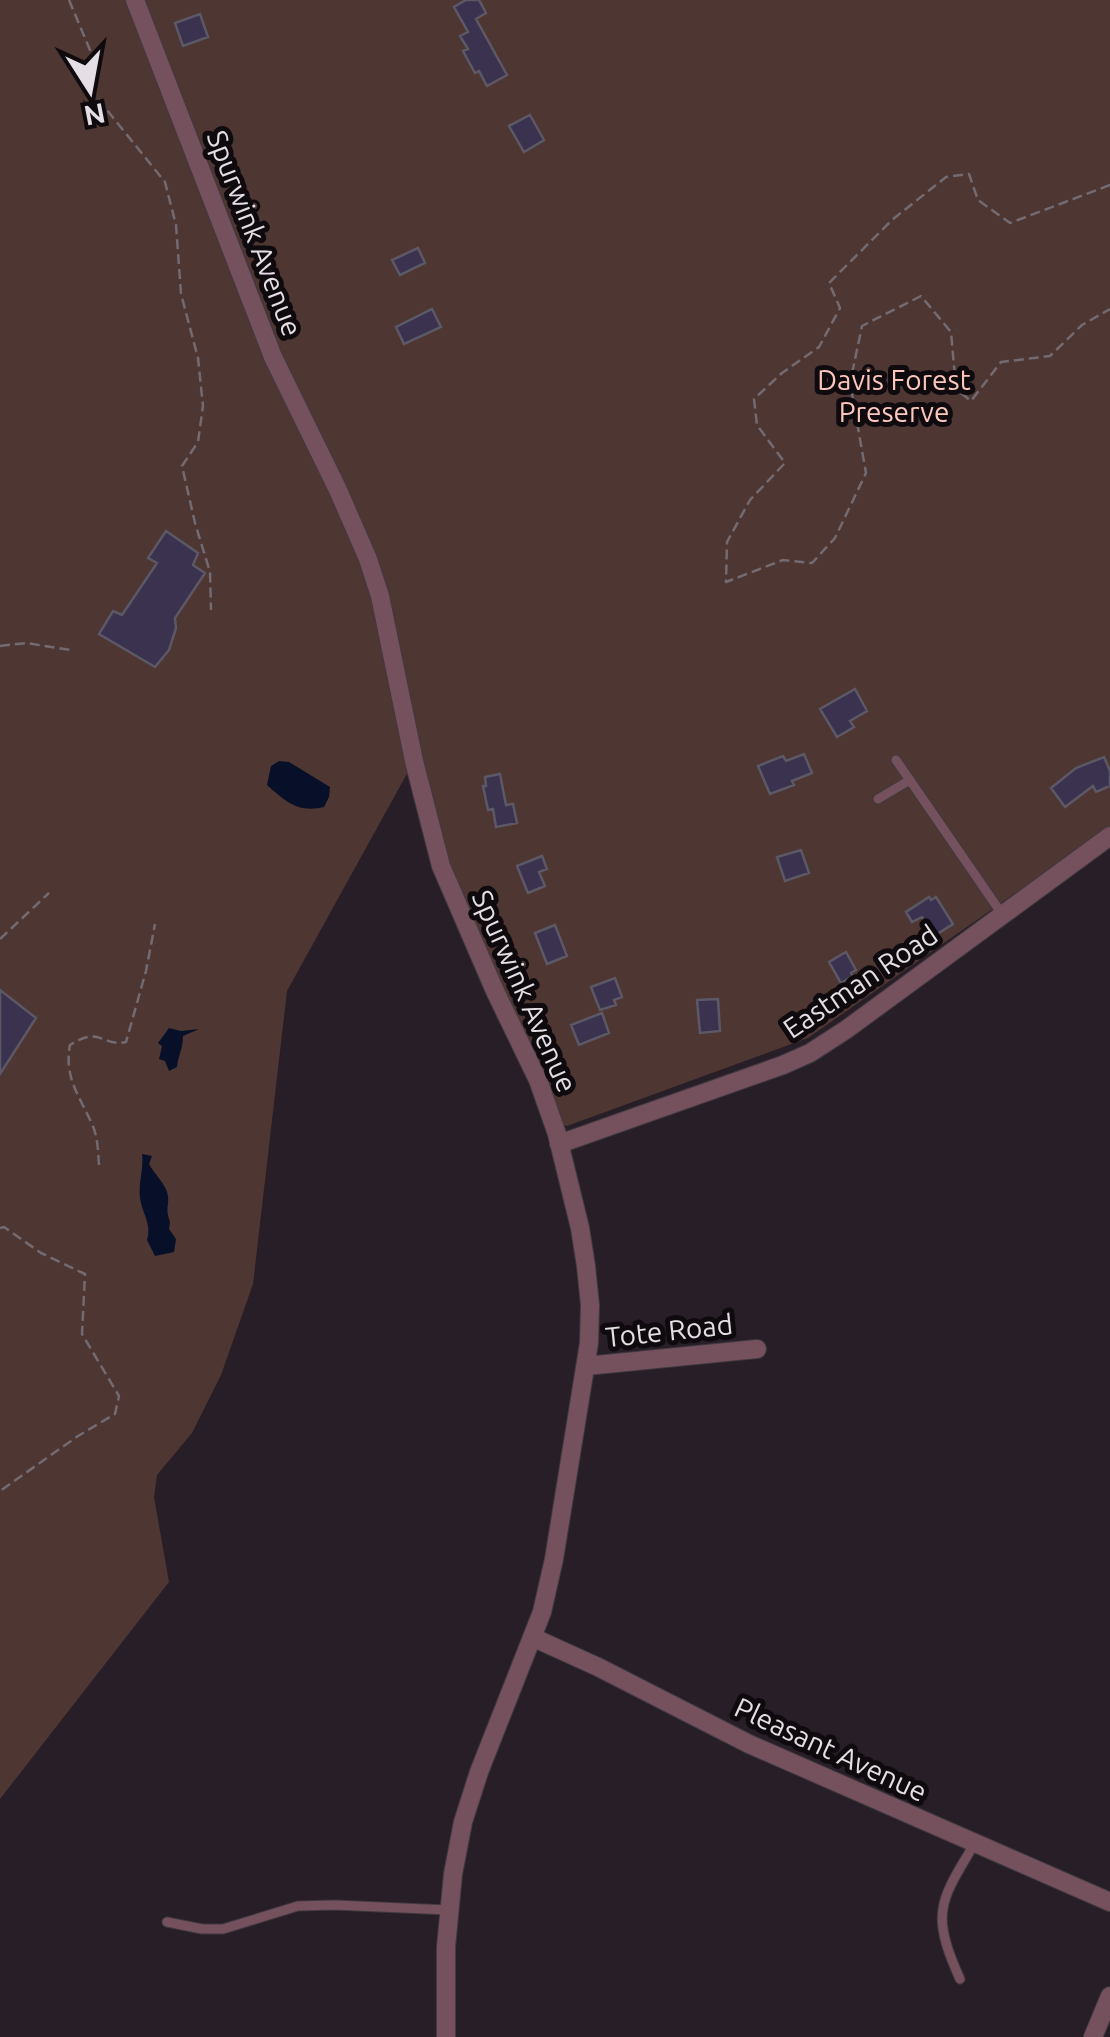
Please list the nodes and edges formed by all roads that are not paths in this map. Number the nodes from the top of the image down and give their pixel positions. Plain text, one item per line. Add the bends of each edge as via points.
1 (135, 0) edge
2 (896, 760) dead end
3 (910, 780) junction
4 (878, 799) dead end
5 (1110, 836) edge
6 (1002, 914) junction
7 (559, 1144) junction
8 (757, 1349) dead end
9 (586, 1366) junction
10 (532, 1637) junction
11 (974, 1844) junction
12 (1110, 1902) edge
13 (449, 1910) junction
14 (167, 1922) dead end
15 (960, 1978) dead end
16 (1110, 1996) edge
17 (446, 2037) edge
18 (1093, 2037) edge

1 - 7 street, Spurwink Avenue via 273,357 368,559 441,866 538,1080
2 - 3 lane
3 - 4 lane
3 - 6 lane
5 - 6 street, Eastman Road
6 - 7 street, Eastman Road via 810,1053
7 - 9 street, Spurwink Avenue via 586,1266
8 - 9 street, Tote Road
9 - 10 street, Spurwink Avenue via 554,1559
10 - 11 street, Pleasant Avenue
10 - 13 street, Spurwink Avenue via 468,1805
11 - 12 street, Pleasant Avenue
11 - 15 lane via 943,1908
13 - 14 lane via 298,1906 223,1929
13 - 17 street, Spurwink Avenue
16 - 18 street

